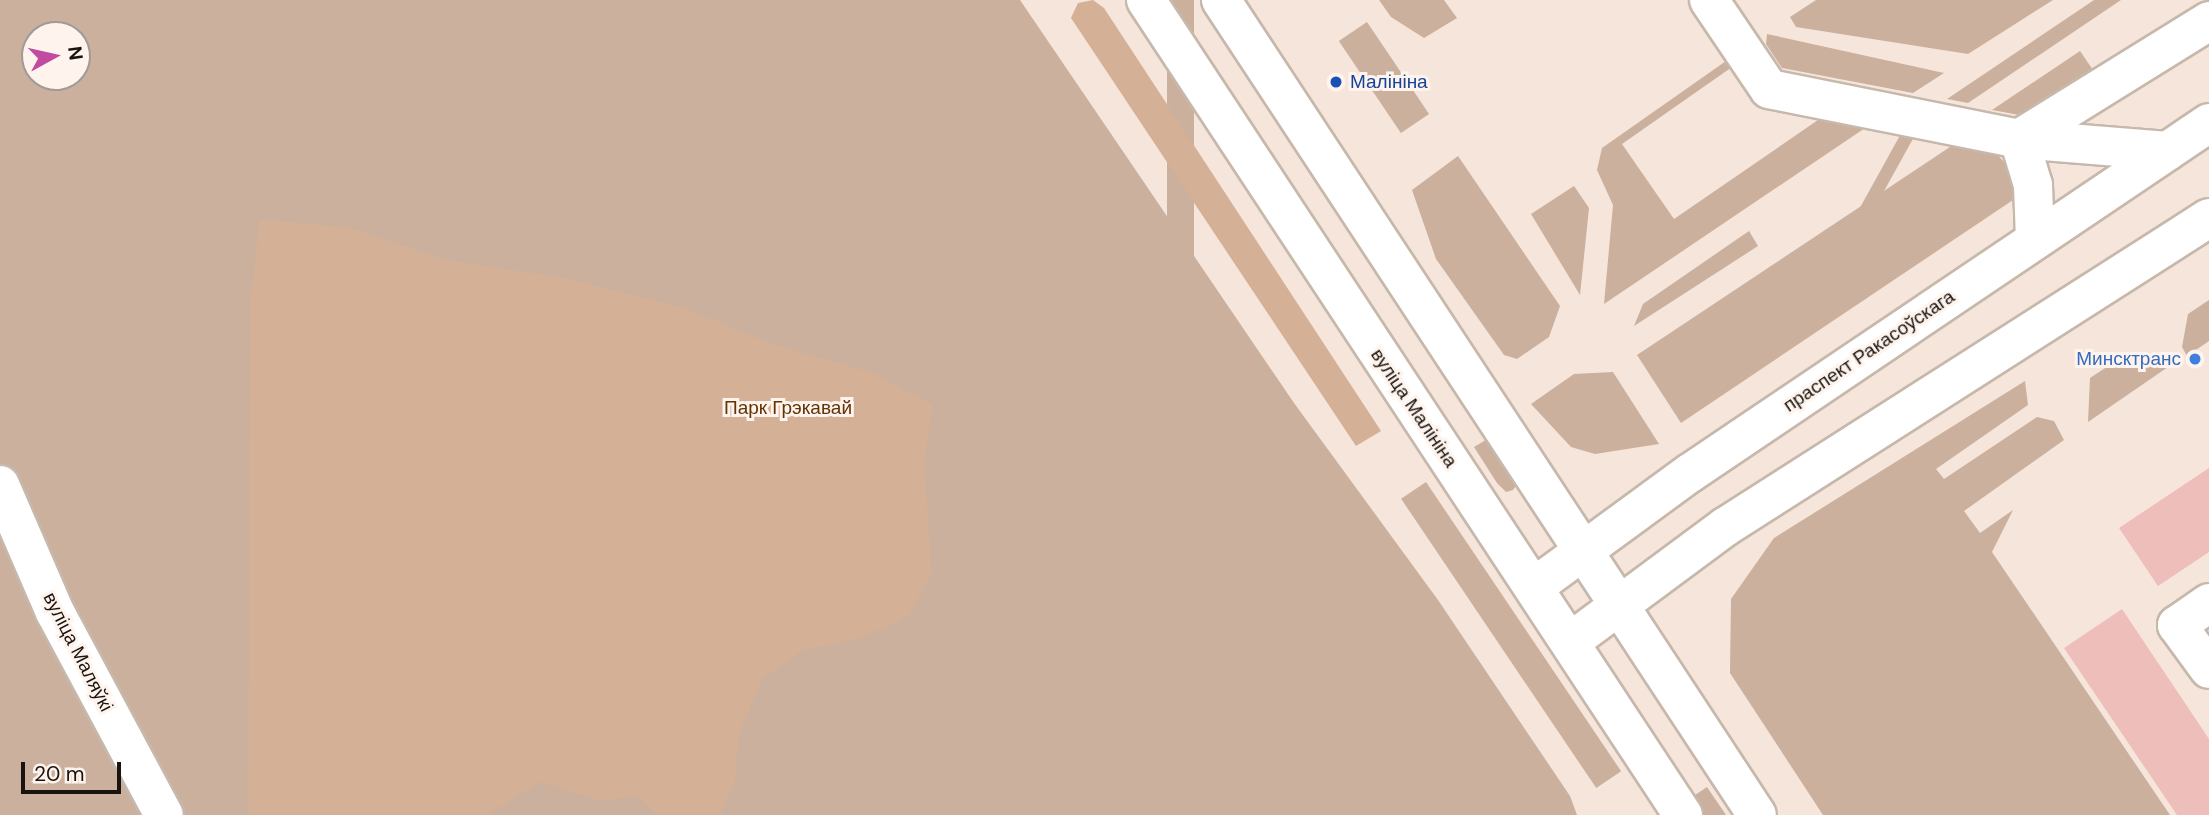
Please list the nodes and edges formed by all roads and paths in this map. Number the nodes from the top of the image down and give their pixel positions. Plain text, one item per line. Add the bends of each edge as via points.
1 (1146, 0) edge
2 (1221, 0) edge
3 (1709, 0) edge
4 (2209, 20) edge
5 (2209, 123) edge
6 (2019, 139) junction
7 (2168, 150) junction
8 (2209, 218) edge
9 (2035, 239) junction
10 (0, 485) edge
11 (1583, 552) junction
12 (1534, 587) junction
13 (2209, 603) edge
14 (1619, 606) junction
15 (1570, 642) junction
16 (2209, 669) edge
17 (163, 815) edge
18 (1683, 815) edge
19 (1757, 815) edge

1 - 12 main road, вуліца Малініна
2 - 11 main road
3 - 6 main road via 1769,89
4 - 6 main road
5 - 7 main road, праспект Ракасоўскага
6 - 7 main road
6 - 9 main road via 2033,186
7 - 9 main road, праспект Ракасоўскага
8 - 14 main road via 1725,527
9 - 11 main road, праспект Ракасоўскага
10 - 17 main road, вуліца Маляўкі via 55,612
11 - 12 main road, праспект Ракасоўскага
11 - 14 main road
12 - 15 main road, вуліца Малініна
13 - 16 main road via 2177,625
14 - 15 main road
14 - 19 main road
15 - 18 main road, вуліца Малініна

